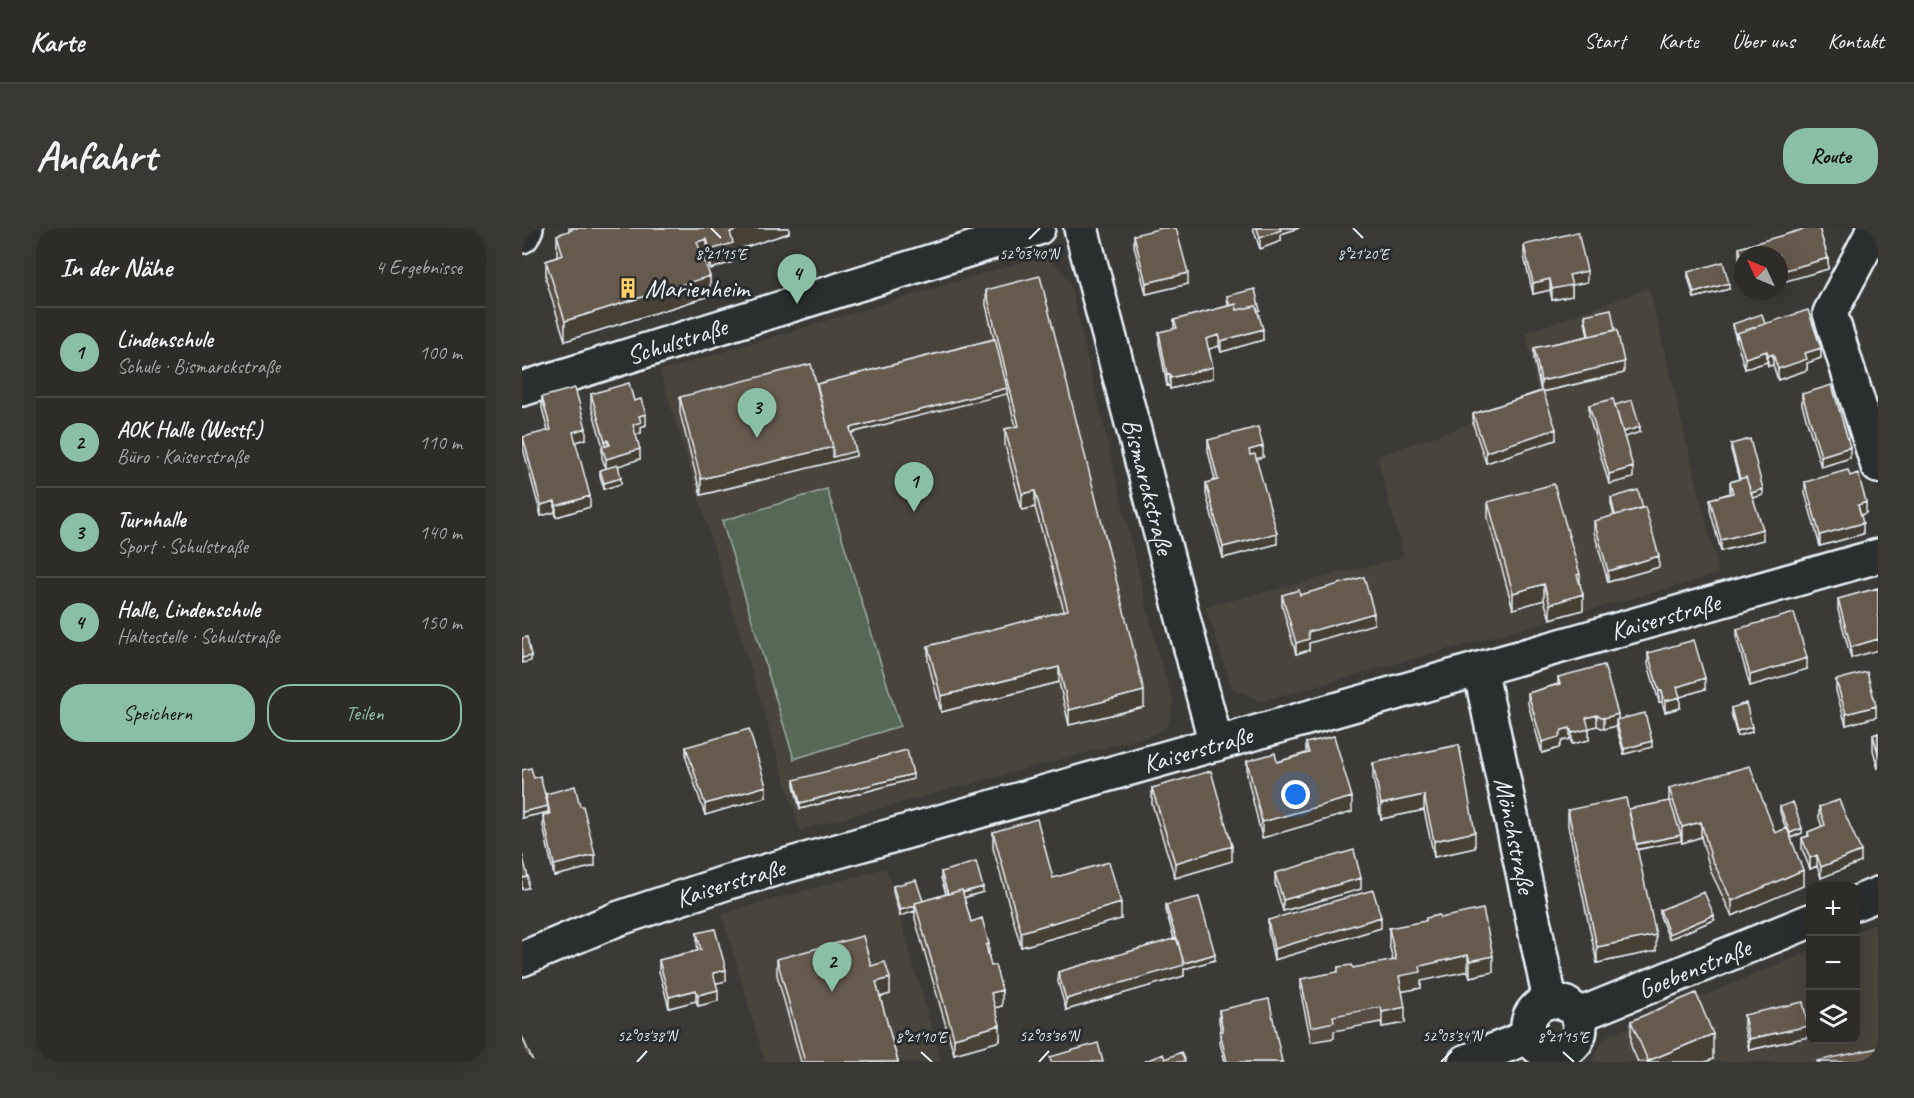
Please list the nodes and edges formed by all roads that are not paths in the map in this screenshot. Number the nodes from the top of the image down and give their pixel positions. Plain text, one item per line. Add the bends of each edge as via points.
1 (526, 228) edge
2 (1038, 228) edge
3 (1081, 228) edge
4 (1875, 228) edge
5 (522, 236) edge
6 (522, 389) edge
7 (1878, 466) edge
8 (1878, 556) edge
9 (1480, 669) junction
10 (1216, 744) junction
11 (1878, 894) edge
12 (1860, 901) edge
13 (1806, 923) edge
14 (522, 959) edge
15 (1550, 1000) junction
16 (1579, 1015) junction
17 (1530, 1036) junction
18 (1560, 1057) edge
19 (1465, 1062) edge

1 - 5 street
2 - 6 street, Schulstraße
3 - 10 street, Bismarckstraße
4 - 7 street via 1830,313
8 - 9 street, Kaiserstraße
9 - 10 street, Kaiserstraße
9 - 15 street, Mönchstraße
10 - 14 street, Kaiserstraße via 725,883 617,919
11 - 12 street
13 - 16 street, Goebenstraße
15 - 16 street via 1567,1003
15 - 17 street via 1531,1014
16 - 18 street via 1578,1039
17 - 18 street via 1542,1050
17 - 19 street

